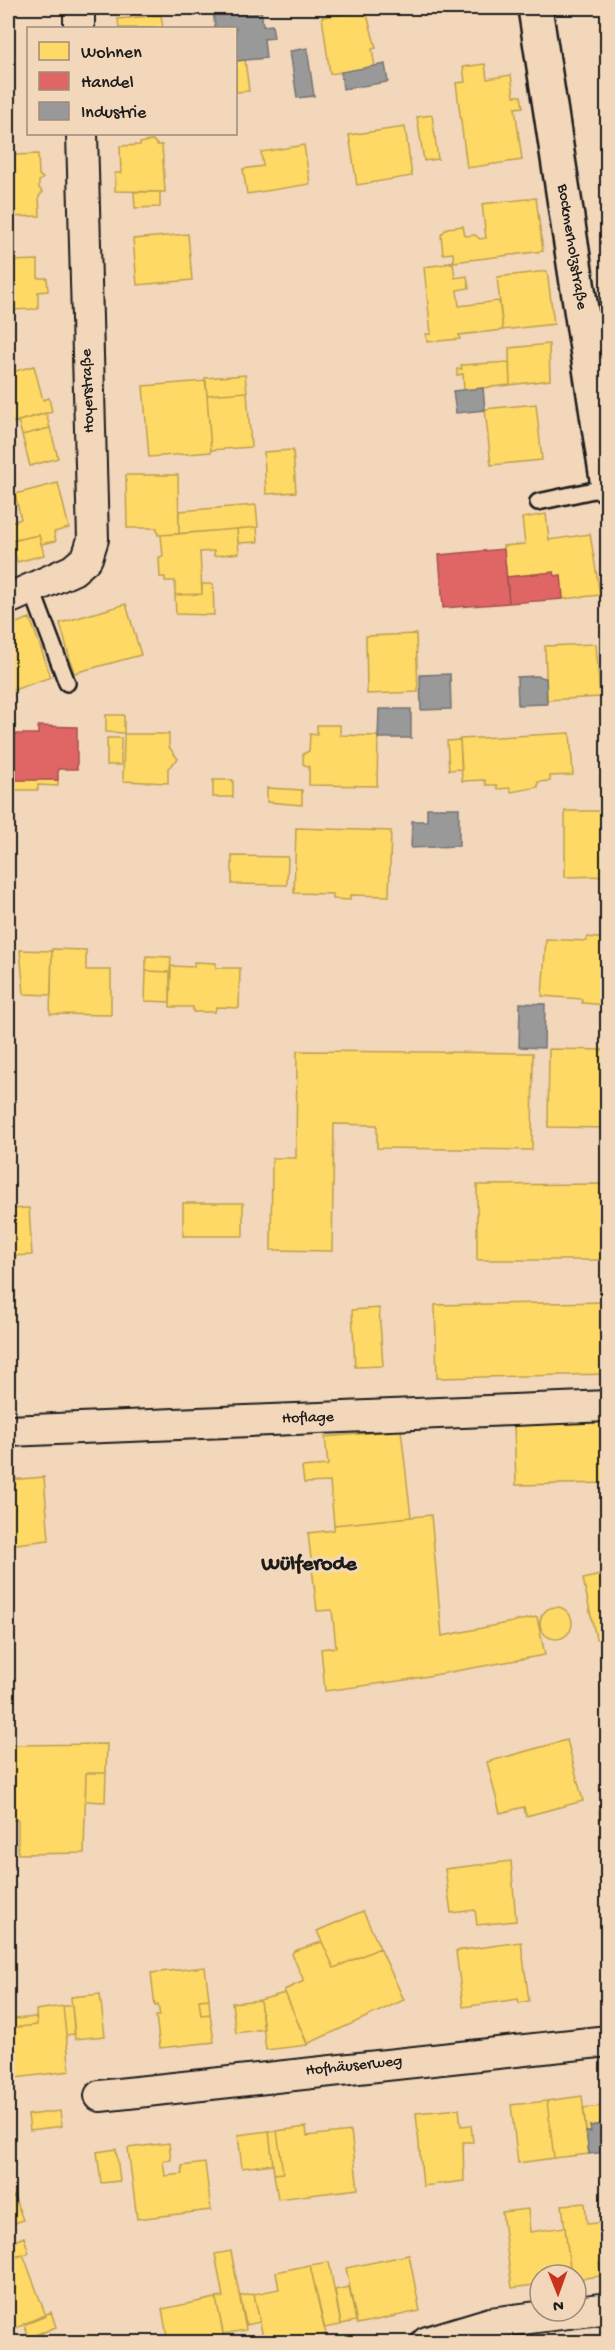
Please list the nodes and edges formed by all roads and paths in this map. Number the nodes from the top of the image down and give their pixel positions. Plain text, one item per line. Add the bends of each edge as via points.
1 (79, 8) edge
2 (536, 8) edge
3 (79, 27) edge
4 (82, 135) edge
5 (608, 486) edge
6 (538, 502) dead end
7 (20, 594) edge
8 (67, 683) dead end
9 (608, 1406) edge
10 (8, 1431) edge
11 (608, 2041) edge
12 (100, 2096) dead end
13 (608, 2308) edge
14 (434, 2341) edge

1 - 3 street
2 - 5 main road, Bockmerholzstraße
4 - 7 street, Hoyerstraße via 93,539 87,558 80,564
5 - 6 lane
7 - 8 lane
9 - 10 street, Hoflage
11 - 12 street, Hofhäuserweg
13 - 14 street via 490,2323

